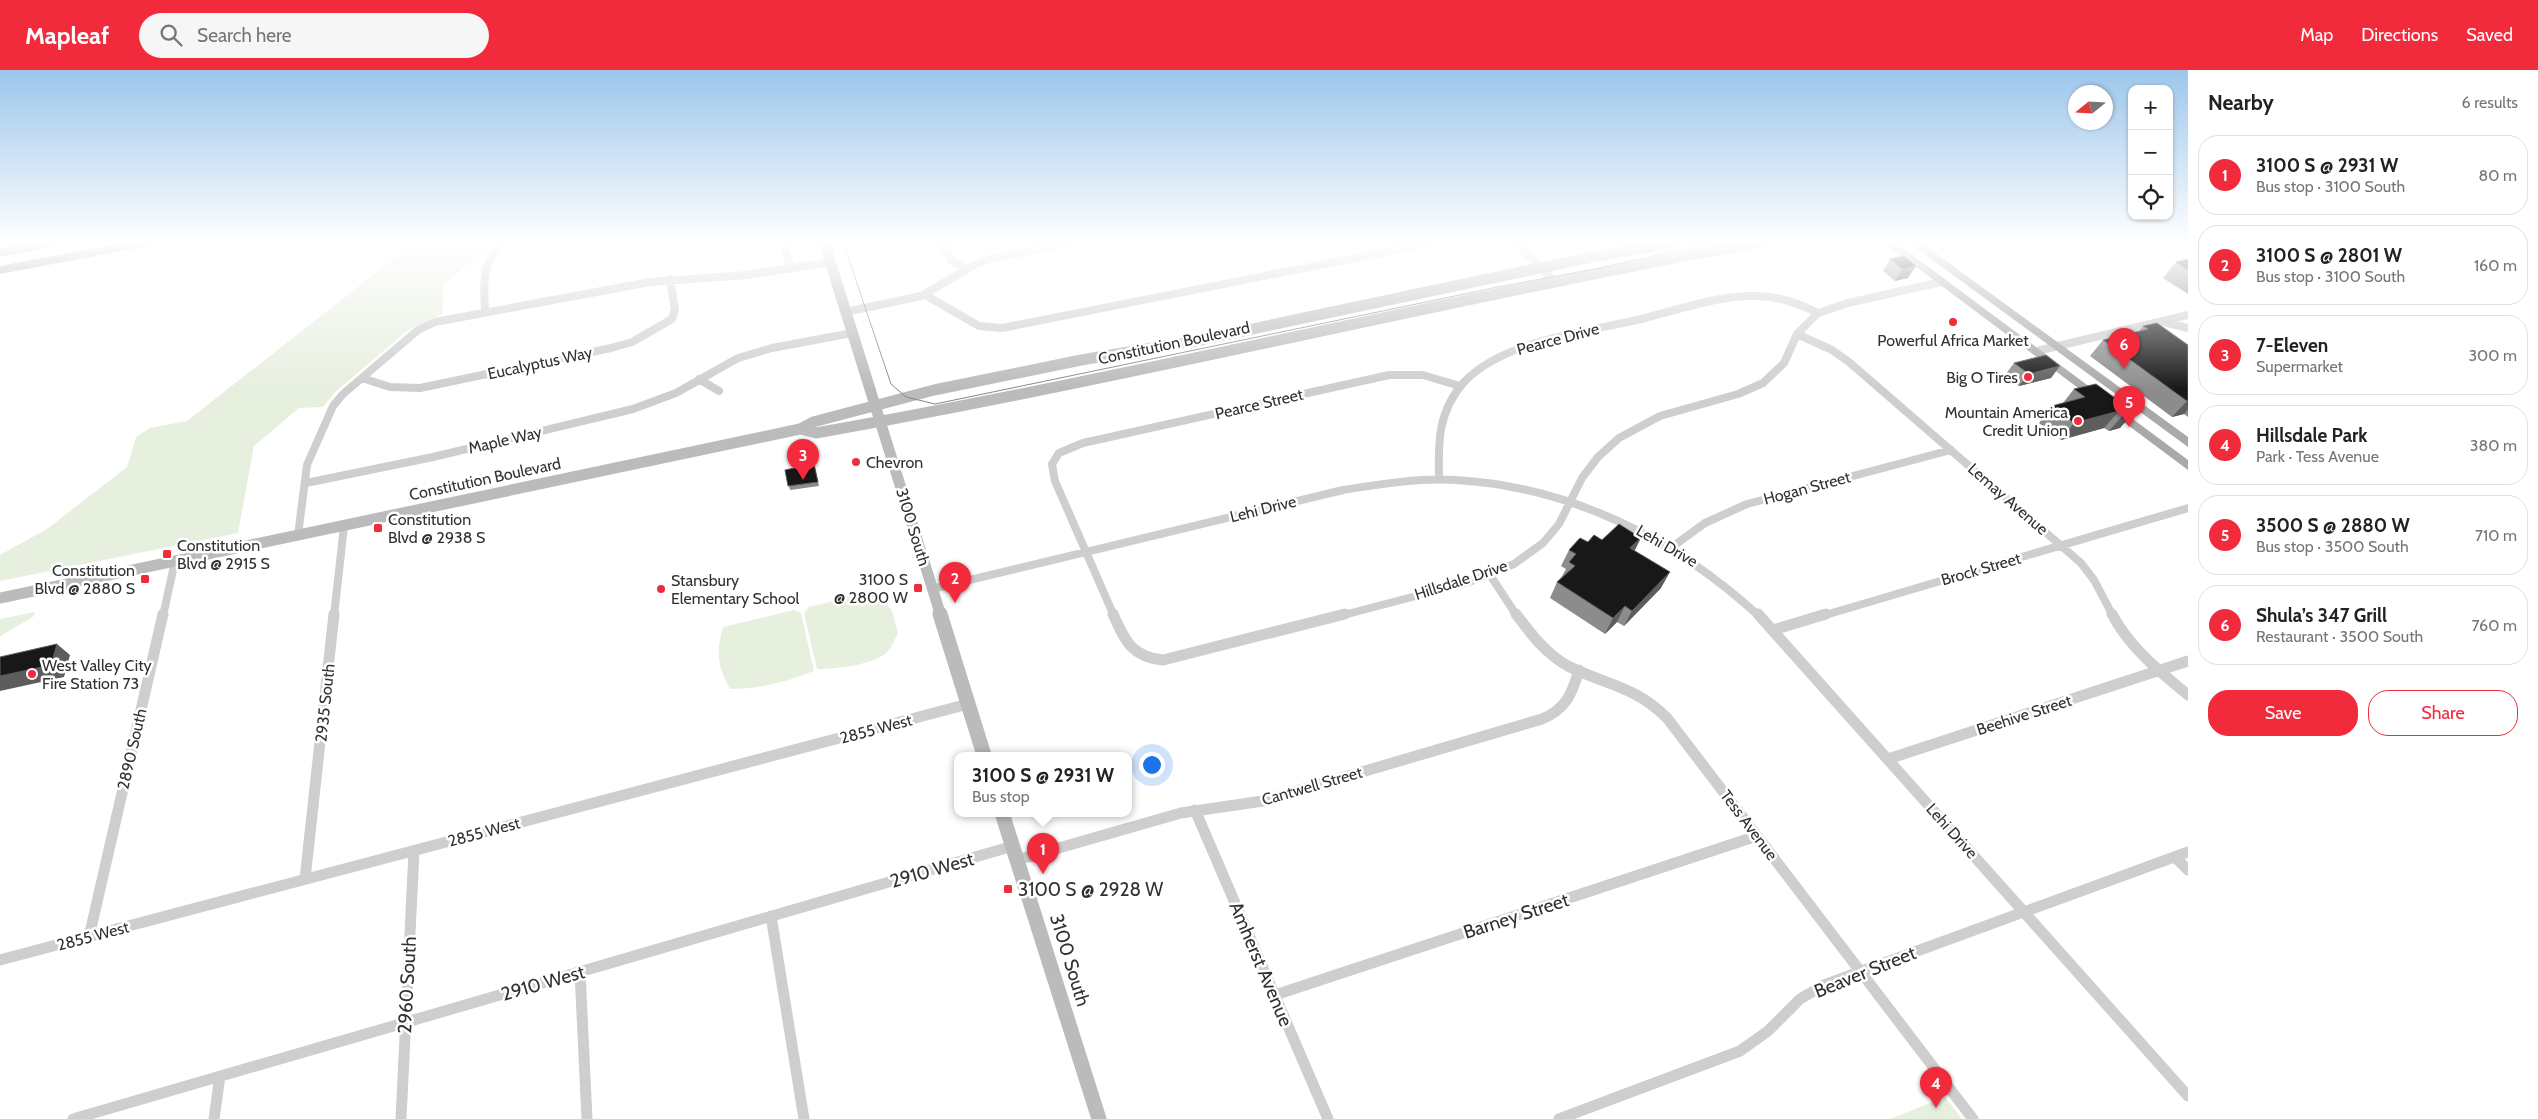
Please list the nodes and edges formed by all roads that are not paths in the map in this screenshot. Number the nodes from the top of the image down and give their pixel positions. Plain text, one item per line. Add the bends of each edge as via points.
1 (485, 291) edge
2 (601, 291) edge
3 (672, 291) edge
4 (839, 291) edge
5 (932, 291) edge
6 (1189, 291) edge
7 (1432, 291) edge
8 (1513, 291) edge
9 (1901, 291) edge
10 (1953, 291) edge
11 (1981, 291) edge
12 (925, 295) junction
13 (485, 311) junction
14 (846, 312) junction
15 (1818, 313) junction
16 (2188, 315) edge
17 (2161, 322) junction
18 (2188, 328) edge
19 (852, 333) junction
20 (1798, 334) junction
21 (2058, 346) junction
22 (2037, 351) junction
23 (362, 378) junction
24 (699, 379) junction
25 (1460, 386) junction
26 (719, 391) dead end
27 (875, 406) junction
28 (880, 421) junction
29 (800, 430) junction
30 (2188, 443) edge
31 (1951, 450) junction
32 (1059, 453) joint
33 (2188, 466) edge
34 (1439, 478) junction
35 (306, 483) junction
36 (1570, 501) junction
37 (2188, 508) edge
38 (344, 526) junction
39 (298, 535) junction
40 (2061, 546) junction
41 (1672, 547) junction
42 (1086, 552) junction
43 (175, 561) junction
44 (1490, 575) junction
45 (932, 589) junction
46 (0, 598) edge
47 (1773, 630) junction
48 (2188, 661) edge
49 (1579, 670) junction
50 (2160, 670) junction
51 (2188, 696) edge
52 (968, 704) junction
53 (983, 752) edge
54 (1888, 759) junction
55 (1195, 810) junction
56 (1003, 817) edge
57 (1757, 836) junction
58 (414, 851) junction
59 (2188, 852) edge
60 (1015, 853) junction
61 (2175, 857) junction
62 (2188, 870) edge
63 (305, 880) junction
64 (2024, 912) junction
65 (771, 916) junction
66 (89, 937) junction
67 (0, 960) edge
68 (580, 972) junction
69 (1860, 972) junction
70 (1275, 995) junction
71 (405, 1023) junction
72 (220, 1076) junction
73 (2188, 1096) edge
74 (73, 1119) edge
75 (214, 1119) edge
76 (401, 1119) edge
77 (587, 1119) edge
78 (804, 1119) edge
79 (1099, 1119) edge
80 (1328, 1119) edge
81 (1559, 1119) edge
82 (1973, 1119) edge

1 - 13 street
2 - 13 street
3 - 23 street, Eucalyptus Way via 675,309 672,318 627,344 420,388 398,388
4 - 14 main road, 3100 South
5 - 12 street
6 - 12 street via 990,329 974,324
7 - 27 main road, Constitution Boulevard via 1200,340 1080,360 934,390
8 - 28 main road, Constitution Boulevard
9 - 15 street, Hillsdale Drive
10 - 22 main road
11 - 21 main road
12 - 14 street
13 - 23 street via 422,327
14 - 19 main road, 3100 South
15 - 20 street, Hillsdale Drive
15 - 25 street, Pearce Drive via 1780,298 1738,297 1527,346 1494,360
16 - 17 street
17 - 18 street
17 - 21 street
19 - 24 street, Maple Way via 754,353
19 - 27 main road, 3100 South
20 - 31 street, Lemay Avenue via 1841,356
20 - 36 street, Hillsdale Drive via 1784,363 1763,383 1738,394 1660,416 1619,438 1598,457
21 - 22 street
21 - 30 main road
22 - 33 main road
23 - 35 street via 329,411 307,465
24 - 26 street
24 - 35 street, Maple Way via 666,398 634,410
25 - 32 street, Pearce Street via 1423,376 1389,375 1082,443
25 - 34 street, Pearce Drive via 1437,432
27 - 28 main road, 3100 South
27 - 29 main road, Constitution Boulevard via 813,422
28 - 29 main road, Constitution Boulevard via 816,433
28 - 45 main road, 3100 South
29 - 38 main road, Constitution Boulevard
31 - 40 street, Lemay Avenue
31 - 41 street, Hogan Street via 1747,504 1705,523
32 - 42 street via 1052,464 1053,476
34 - 36 street, Lehi Drive via 1504,485
34 - 42 street, Lehi Drive via 1360,486
35 - 39 street
36 - 41 street, Lehi Drive via 1634,526
36 - 44 street, Hillsdale Drive via 1560,524 1543,543 1526,557
37 - 40 street, Brock Street
38 - 39 main road, Constitution Boulevard
38 - 63 street, 2935 South
39 - 43 main road, Constitution Boulevard
40 - 47 street, Brock Street
40 - 50 street, Lemay Avenue via 2097,582 2126,637
41 - 47 street, Lehi Drive via 1727,586
42 - 44 street, Hillsdale Drive via 1125,640 1147,658 1162,660
42 - 45 street, Lehi Drive
43 - 46 main road, Constitution Boulevard
43 - 66 street, 2890 South
44 - 49 street, Tess Avenue via 1543,647
45 - 52 main road, 3100 South
47 - 54 street, Lehi Drive
48 - 50 street, Beehive Street
49 - 55 street, Cantwell Street via 1567,704 1547,717 1275,798
49 - 57 street, Tess Avenue via 1628,688 1659,710
50 - 51 street, Lemay Avenue
50 - 54 street, Beehive Street
52 - 53 main road, 3100 South
52 - 58 street, 2855 West
54 - 64 street, Lehi Drive
55 - 60 street, Cantwell Street
55 - 70 street, Amherst Avenue
56 - 60 main road, 3100 South
57 - 69 street, Tess Avenue
57 - 70 street, Barney Street
58 - 63 street, 2855 West
58 - 71 street, 2960 South
59 - 61 street, Beaver Street
60 - 65 street, 2910 West
60 - 79 main road, 3100 South
61 - 62 street
61 - 64 street, Beaver Street
63 - 66 street, 2855 West
64 - 69 street, Beaver Street
64 - 73 street, Lehi Drive
65 - 68 street, 2910 West
65 - 78 street
66 - 67 street, 2855 West
68 - 71 street, 2910 West
68 - 77 street
69 - 81 street, Beaver Street via 1812,992 1790,1007 1768,1032 1740,1050
69 - 82 street, Tess Avenue
70 - 80 street, Amherst Avenue
71 - 72 street, 2910 West
71 - 76 street, 2960 South
72 - 74 street, 2910 West
72 - 75 street

